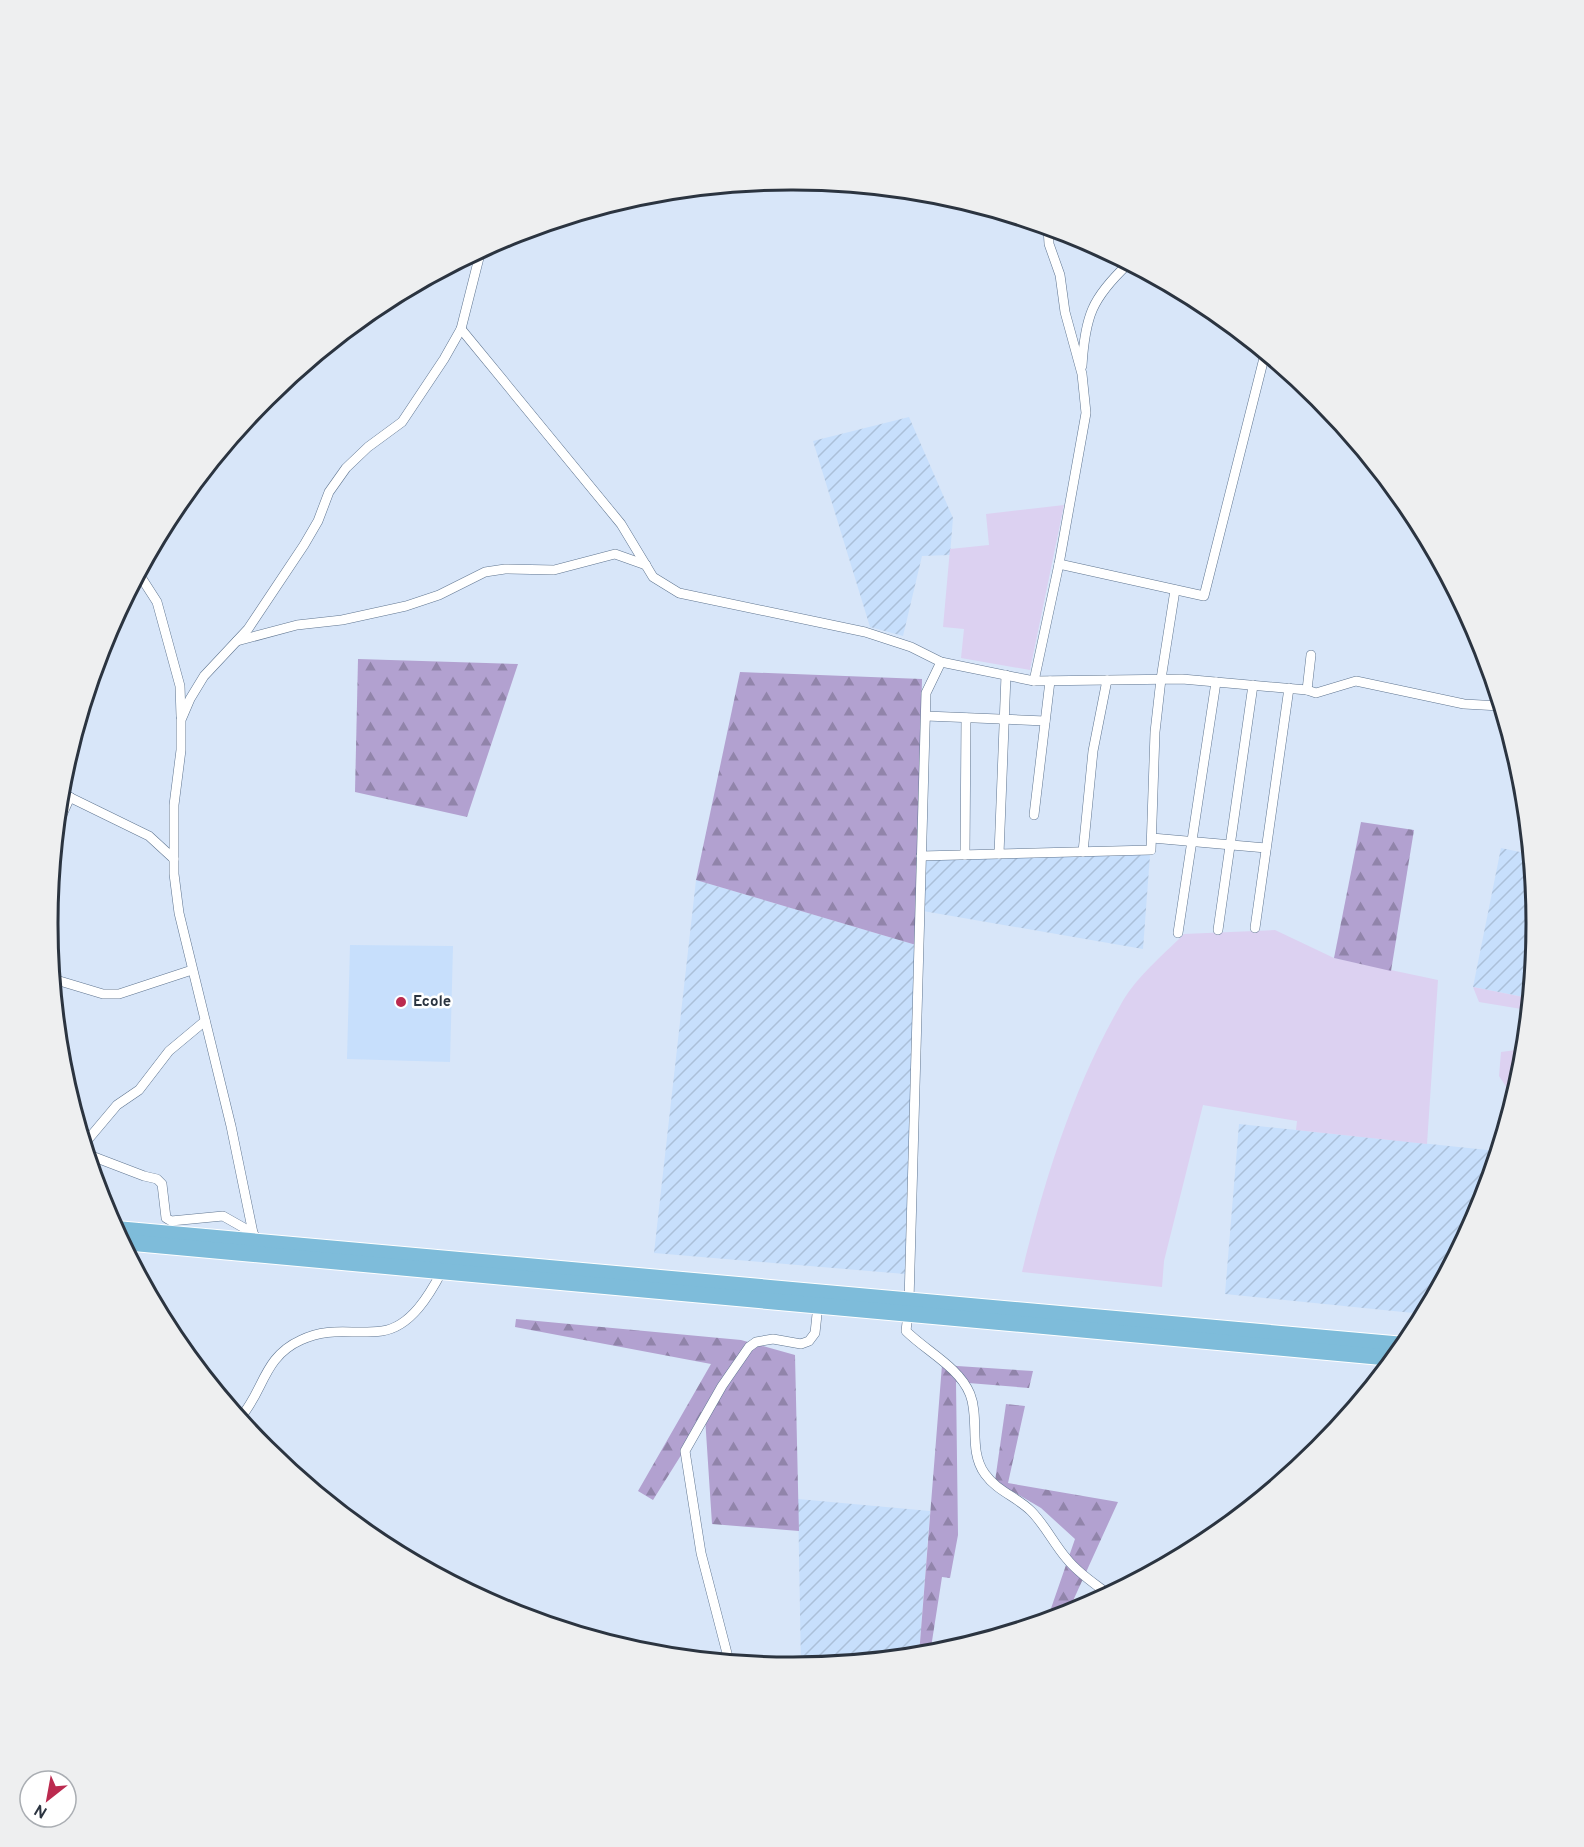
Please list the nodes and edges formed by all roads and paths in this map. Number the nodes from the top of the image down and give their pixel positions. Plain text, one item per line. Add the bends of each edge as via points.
1 (1049, 237) edge
2 (478, 261) edge
3 (1123, 270) edge
4 (461, 329) junction
5 (1263, 362) edge
6 (1082, 374) junction
7 (1059, 564) junction
8 (646, 565) junction
9 (144, 581) edge
10 (1175, 590) junction
11 (235, 642) junction
12 (1311, 655) dead end
13 (941, 662) junction
14 (1006, 675) junction
15 (1161, 679) junction
16 (1107, 680) junction
17 (1034, 681) junction
18 (1050, 681) junction
19 (1216, 682) junction
20 (1253, 685) junction
21 (1289, 688) junction
22 (1307, 690) junction
23 (1492, 706) edge
24 (926, 716) junction
25 (966, 718) junction
26 (1005, 719) junction
27 (181, 720) junction
28 (1045, 721) junction
29 (70, 798) edge
30 (1034, 815) dead end
31 (1152, 838) junction
32 (1192, 842) junction
33 (1230, 845) junction
34 (1266, 848) junction
35 (1083, 852) junction
36 (999, 854) junction
37 (965, 855) junction
38 (921, 856) junction
39 (174, 859) junction
40 (1255, 928) dead end
41 (1218, 930) dead end
42 (1178, 933) dead end
43 (192, 970) junction
44 (61, 981) edge
45 (205, 1021) junction
46 (90, 1137) edge
47 (97, 1158) edge
48 (126, 1230) edge
49 (256, 1237) junction
50 (132, 1243) edge
51 (441, 1271) junction
52 (818, 1305) junction
53 (908, 1307) junction
54 (1393, 1344) edge
55 (1383, 1357) edge
56 (245, 1412) edge
57 (1101, 1588) edge
58 (727, 1654) edge

1 - 6 street
2 - 4 street
3 - 6 street via 1100,294 1090,312 1084,332
4 - 8 street via 621,524
4 - 11 street via 402,422 346,468 329,492 304,545 248,629
5 - 10 street via 1204,596
6 - 7 street via 1086,413
7 - 10 street
7 - 17 street
8 - 11 street via 615,554 554,570 485,572 406,606 297,625
8 - 13 street via 653,577 679,593 865,632
9 - 27 street via 157,602 180,686
10 - 15 street
11 - 27 street via 204,676
12 - 22 street
13 - 14 street
13 - 24 street via 926,693
14 - 17 street
14 - 26 street
15 - 16 street
15 - 19 street
15 - 31 street
16 - 18 street
16 - 35 street via 1093,751
17 - 18 street
18 - 28 street
19 - 20 street
19 - 32 street
20 - 21 street
20 - 33 street
21 - 22 street
21 - 34 street
22 - 23 street via 1316,693 1356,681 1464,704
24 - 25 street
24 - 38 street
25 - 26 street
25 - 37 street
26 - 28 street
26 - 36 street
27 - 39 street
28 - 30 street
29 - 39 street via 149,836
31 - 32 street
31 - 35 street via 1151,850
32 - 33 street
32 - 42 street
33 - 34 street
33 - 41 street
34 - 40 street
35 - 36 street
36 - 37 street
37 - 38 street
38 - 53 street
39 - 43 street via 179,913
43 - 44 street via 119,994 103,994
43 - 45 street
45 - 46 street via 170,1051 139,1090 117,1105
45 - 49 street
47 - 49 street via 157,1179 162,1184 166,1218 171,1221 223,1216
48 - 49 highway
49 - 53 highway
50 - 51 highway
51 - 52 highway
51 - 56 street via 430,1295 395,1326 382,1330 331,1330 300,1340 280,1354 264,1374
52 - 53 highway
52 - 58 street via 815,1333 809,1341 801,1344 773,1339 749,1347 685,1451 701,1553
53 - 54 highway
53 - 55 highway
53 - 57 street via 906,1331 943,1361 971,1395 974,1437 984,1473 997,1488 1030,1511 1067,1560

